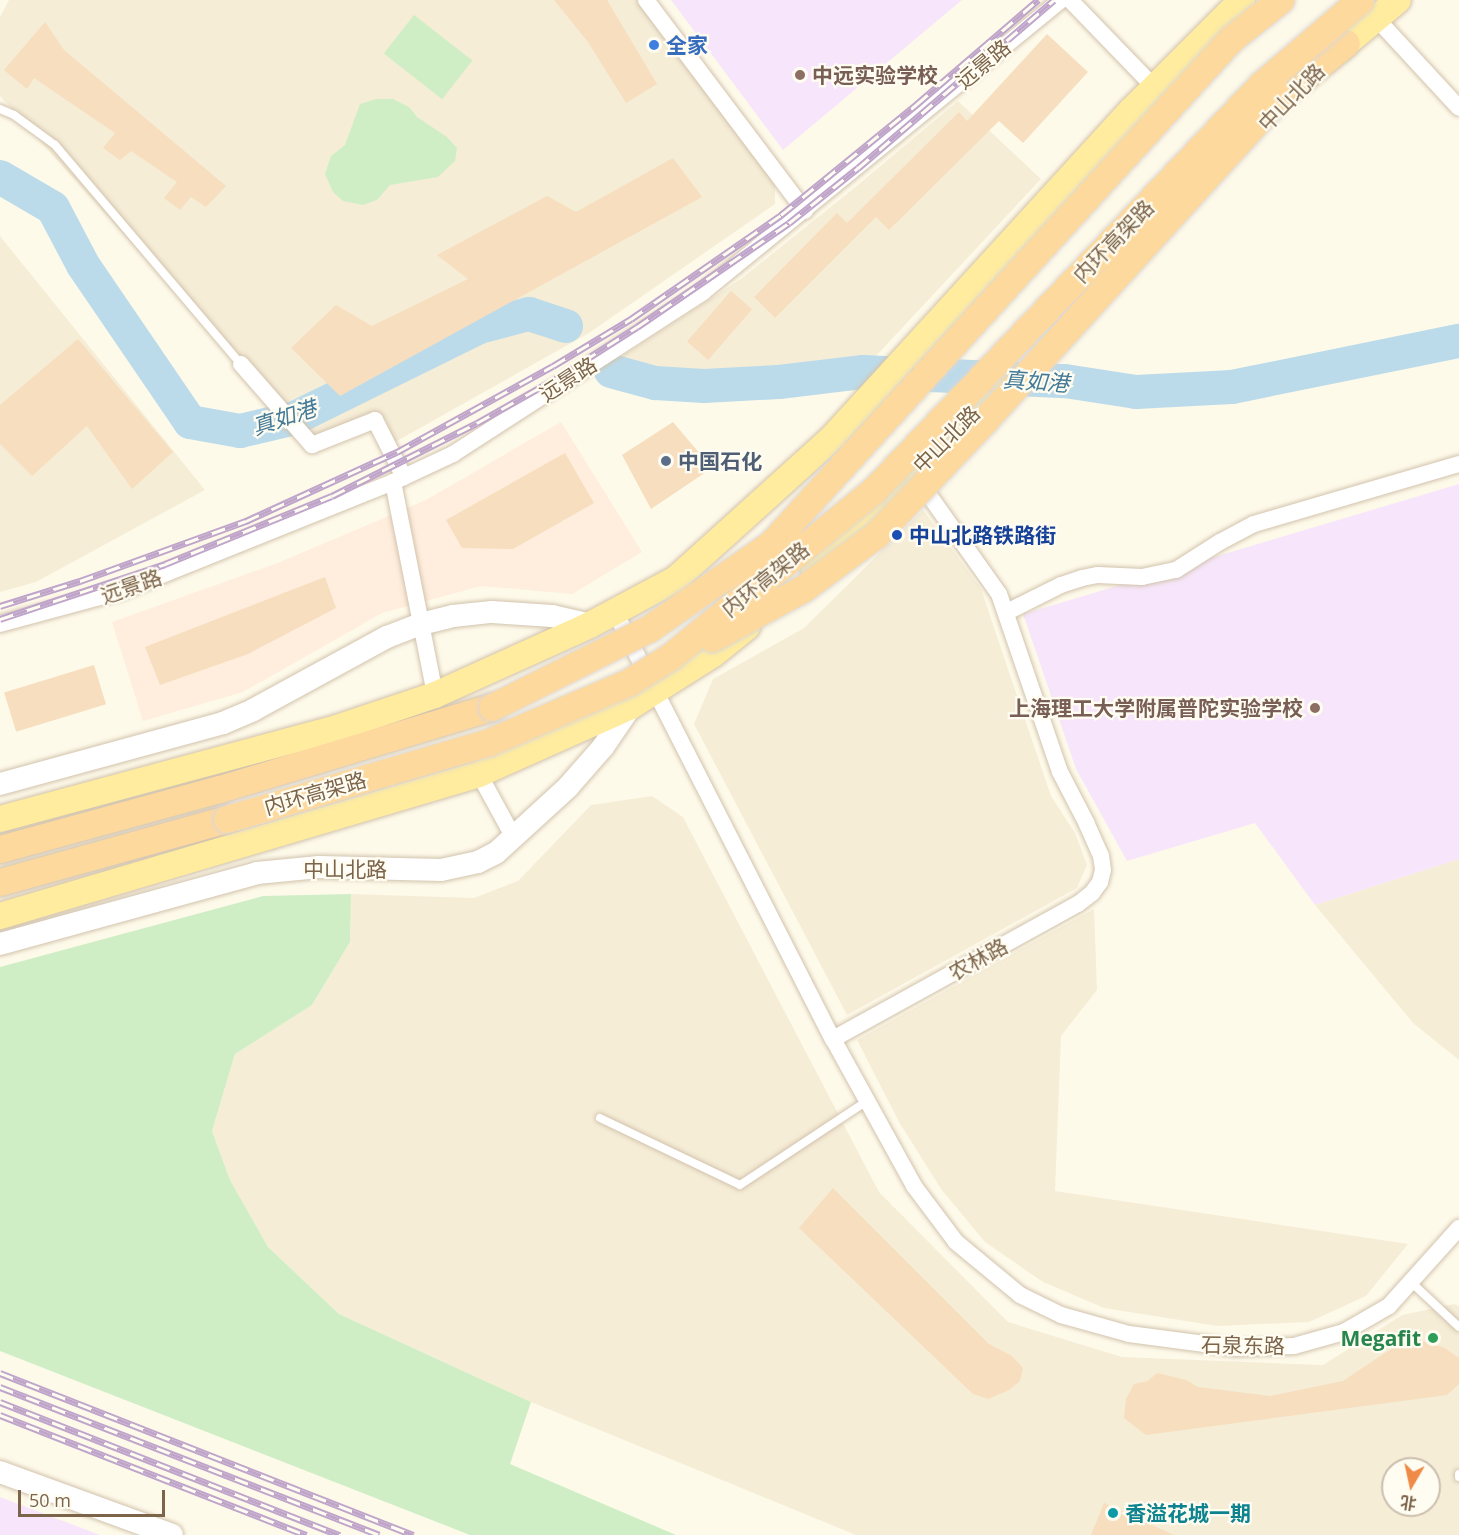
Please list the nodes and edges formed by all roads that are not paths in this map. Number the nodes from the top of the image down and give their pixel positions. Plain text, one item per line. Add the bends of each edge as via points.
1 (646, 0) edge
2 (1061, 0) edge
3 (1070, 0) edge
4 (1242, 0) edge
5 (1280, 0) edge
6 (1398, 0) edge
7 (1368, 9) edge
8 (1346, 43) junction
9 (1155, 88) junction
10 (1459, 108) edge
11 (0, 109) edge
12 (805, 211) junction
13 (241, 364) joint
14 (1459, 464) edge
15 (913, 472) junction
16 (399, 480) junction
17 (615, 612) junction
18 (1007, 612) junction
19 (0, 624) edge
20 (421, 624) junction
21 (590, 625) junction
22 (656, 690) junction
23 (630, 694) junction
24 (435, 695) junction
25 (479, 774) junction
26 (0, 784) edge
27 (0, 819) edge
28 (514, 838) junction
29 (0, 849) edge
30 (0, 882) edge
31 (0, 916) edge
32 (0, 944) edge
33 (833, 1039) junction
34 (867, 1101) junction
35 (600, 1118) dead end
36 (1459, 1228) edge
37 (1412, 1283) junction
38 (1459, 1327) edge
39 (0, 1472) edge
40 (172, 1535) edge

1 - 12 street
2 - 12 street, 远景路
3 - 9 street
4 - 9 main road
5 - 29 highway, 内环高架路, bridge via 1231,39 771,544 650,628 492,707 220,789
6 - 7 main road, 中山北路
7 - 8 main road, 中山北路
7 - 10 street
7 - 23 highway, 内环高架路, bridge via 1261,85 874,490
8 - 15 main road, 中山北路 via 1310,73 1269,120
8 - 23 highway, bridge via 1281,95 876,535 804,588
9 - 17 main road via 833,437 676,579
11 - 13 lane via 55,146
12 - 16 street, 远景路 via 703,292 453,454
13 - 16 street via 312,445 375,420
14 - 18 street via 1254,524 1176,570 1142,577 1082,578
15 - 18 street, 农林路 via 988,576
15 - 22 main road, 中山北路 via 792,592 712,655
16 - 19 street, 远景路 via 122,591
16 - 20 street
17 - 21 main road
17 - 22 street
18 - 33 street, 农林路 via 1060,772 1101,856 1100,882 1078,904
20 - 21 main road via 492,612 552,616
20 - 24 street
20 - 26 main road via 387,637 223,723
21 - 24 main road
22 - 23 main road, 中山北路
22 - 33 street
23 - 25 main road, 中山北路
23 - 28 main road, 中山北路 via 603,747 568,788
23 - 30 highway, 内环高架路, bridge via 489,742
24 - 27 main road via 337,728
25 - 28 street
25 - 31 main road, 中山北路
28 - 32 main road, 中山北路 via 496,853 461,868 319,867 257,873
33 - 34 street
34 - 35 lane via 740,1185
34 - 37 street, 石泉东路 via 914,1186 956,1242 1020,1295 1061,1316 1129,1334 1235,1348 1294,1346 1320,1341 1368,1320
36 - 37 street, 石泉东路
37 - 38 lane
39 - 40 main road

